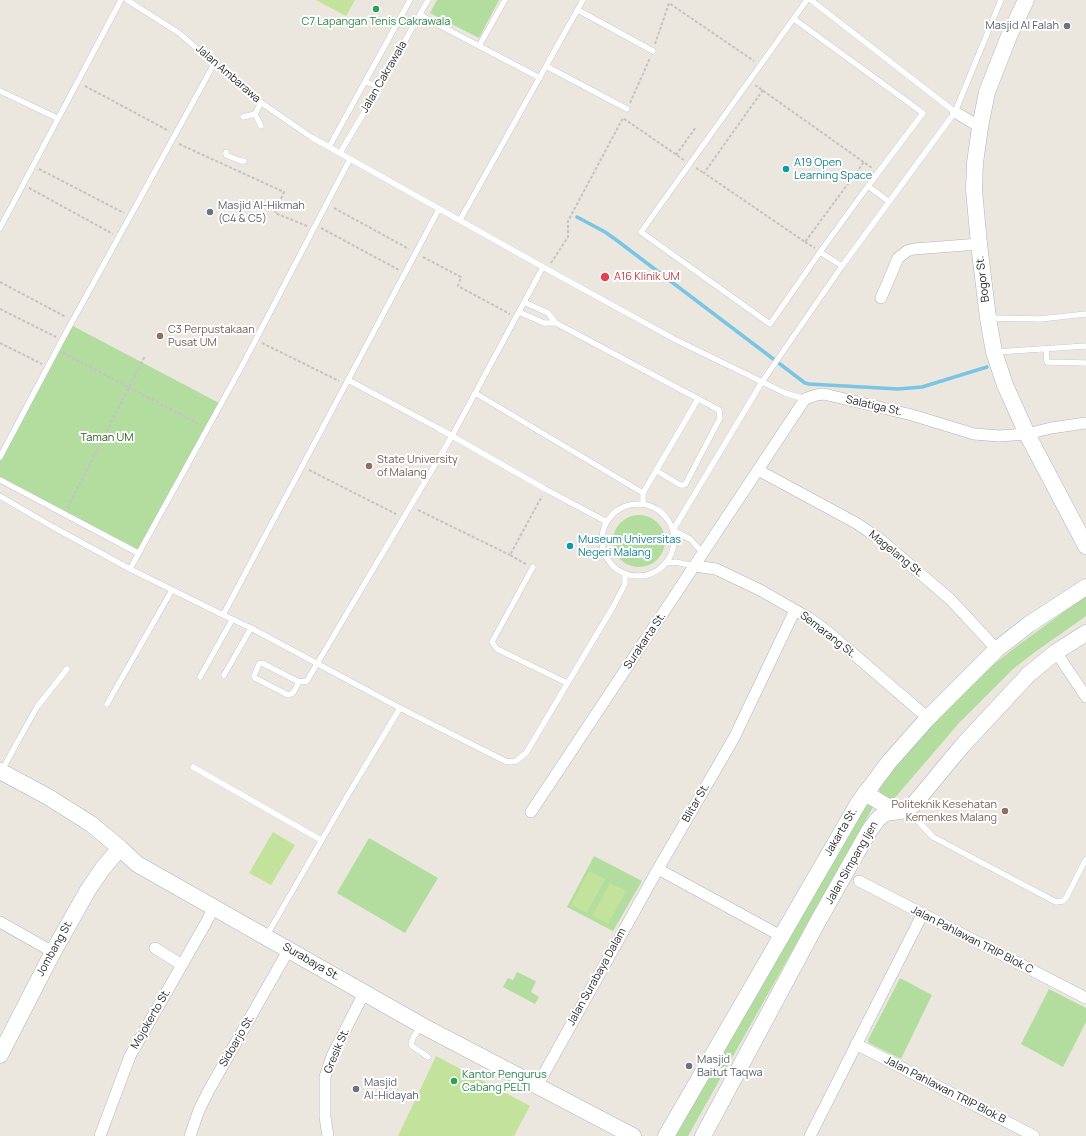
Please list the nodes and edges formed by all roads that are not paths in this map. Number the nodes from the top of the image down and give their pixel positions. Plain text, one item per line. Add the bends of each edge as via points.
1 (121, 0) edge
2 (127, 0) edge
3 (410, 0) edge
4 (428, 0) edge
5 (505, 0) edge
6 (583, 0) edge
7 (807, 0) edge
8 (810, 0) edge
9 (1001, 0) edge
10 (1026, 0) edge
11 (578, 10) junction
12 (420, 15) junction
13 (794, 19) junction
14 (479, 46) junction
15 (653, 52) road end
16 (214, 64) junction
17 (546, 66) junction
18 (540, 78) junction
19 (366, 82) junction
20 (379, 87) junction
21 (0, 91) edge
22 (261, 103) junction
23 (627, 109) road end
24 (955, 112) junction
25 (255, 114) junction
26 (243, 117) dead end
27 (57, 118) junction
28 (261, 126) dead end
29 (980, 127) junction
30 (329, 147) junction
31 (226, 152) dead end
32 (340, 153) junction
33 (350, 159) junction
34 (244, 161) dead end
35 (868, 186) junction
36 (888, 201) junction
37 (440, 209) junction
38 (460, 220) junction
39 (0, 228) edge
40 (978, 244) junction
41 (820, 252) junction
42 (842, 266) junction
43 (545, 268) junction
44 (881, 298) dead end
45 (524, 302) junction
46 (517, 314) junction
47 (1086, 314) edge
48 (988, 318) junction
49 (556, 322) junction
50 (1086, 346) edge
51 (1046, 349) junction
52 (994, 352) junction
53 (1086, 363) edge
54 (347, 382) junction
55 (762, 382) junction
56 (476, 393) junction
57 (698, 399) junction
58 (805, 399) junction
59 (1086, 422) edge
60 (1027, 434) junction
61 (452, 436) junction
62 (0, 457) edge
63 (758, 470) junction
64 (657, 471) junction
65 (0, 480) edge
66 (644, 493) junction
67 (0, 496) edge
68 (643, 504) junction
69 (607, 522) junction
70 (673, 530) junction
71 (1086, 546) edge
72 (138, 553) junction
73 (703, 553) junction
74 (666, 563) junction
75 (694, 566) junction
76 (533, 567) road end
77 (130, 569) junction
78 (716, 569) junction
79 (625, 574) junction
80 (1086, 587) edge
81 (172, 590) junction
82 (795, 610) junction
83 (223, 616) junction
84 (232, 620) junction
85 (251, 628) junction
86 (1086, 633) edge
87 (996, 650) junction
88 (1056, 652) junction
89 (318, 663) junction
90 (68, 669) dead end
91 (224, 675) dead end
92 (200, 677) dead end
93 (299, 682) junction
94 (567, 684) junction
95 (1086, 697) edge
96 (106, 704) dead end
97 (400, 708) junction
98 (928, 718) junction
99 (193, 767) dead end
100 (0, 772) edge
101 (865, 793) junction
102 (895, 811) junction
103 (531, 812) dead end
104 (321, 840) junction
105 (120, 848) junction
106 (1086, 859) edge
107 (658, 869) junction
108 (859, 881) dead end
109 (213, 908) junction
110 (922, 915) junction
111 (0, 922) edge
112 (266, 936) junction
113 (781, 936) junction
114 (155, 948) dead end
115 (289, 949) junction
116 (53, 952) junction
117 (182, 965) junction
118 (364, 993) junction
119 (1086, 998) edge
120 (421, 1025) junction
121 (4, 1037) edge
122 (856, 1044) junction
123 (0, 1055) edge
124 (428, 1057) dead end
125 (537, 1086) junction
126 (100, 1136) edge
127 (190, 1136) edge
128 (328, 1136) edge
129 (633, 1136) edge
130 (666, 1136) edge
131 (702, 1136) edge
132 (810, 1136) edge
133 (1034, 1136) edge

1 - 27 lane
2 - 16 lane, Jalan Ambarawa via 179,33
3 - 19 lane, Jalan Cakrawala
4 - 12 lane, Jalan Cakrawala
5 - 14 lane
6 - 11 lane
7 - 13 lane
8 - 24 lane
9 - 24 lane
10 - 29 main road, Bogor St. via 987,92
11 - 15 lane
11 - 17 lane
12 - 14 lane
12 - 20 lane, Jalan Cakrawala
13 - 35 lane via 923,113
13 - 41 lane via 641,232 770,324
14 - 18 lane
16 - 22 lane, Jalan Ambarawa
16 - 62 lane
17 - 18 lane
17 - 23 lane
18 - 38 lane
19 - 20 lane
19 - 30 lane, Jalan Cakrawala
20 - 32 lane, Jalan Cakrawala
21 - 27 lane
22 - 25 lane
22 - 30 lane, Jalan Ambarawa
24 - 29 street
24 - 36 lane
25 - 26 lane
25 - 28 lane
27 - 39 lane
29 - 40 main road, Bogor St. via 974,190
30 - 32 lane, Jalan Ambarawa
31 - 34 lane via 226,155
32 - 33 lane, Jalan Ambarawa
33 - 37 lane, Jalan Ambarawa
33 - 72 lane via 256,340
35 - 36 lane
35 - 41 lane
36 - 42 lane
37 - 38 lane, Jalan Ambarawa
37 - 54 lane
38 - 43 lane, Jalan Ambarawa
40 - 44 street via 907,251 898,258
40 - 48 main road, Bogor St.
41 - 42 lane
42 - 55 lane
43 - 45 lane
43 - 55 lane, Jalan Ambarawa via 681,342
45 - 46 lane
45 - 49 lane via 548,313
46 - 49 lane via 544,322
46 - 56 lane
47 - 48 lane via 1040,319
48 - 52 main road, Bogor St.
49 - 57 lane
50 - 51 lane
51 - 52 lane
51 - 53 lane via 1047,362
52 - 60 main road, Bogor St. via 1005,385
54 - 61 lane
54 - 83 lane
55 - 58 lane, Jalan Ambarawa
55 - 70 lane
56 - 61 lane
56 - 66 lane
57 - 64 lane
57 - 64 lane via 718,410 720,418 686,483 680,485
58 - 60 street, Salatiga St. via 816,394 824,394 912,415 974,434
58 - 63 street
59 - 60 street, Salatiga St.
60 - 71 main road, Bogor St.
61 - 69 lane
61 - 89 lane
63 - 73 street, Surakarta St.
63 - 87 street, Magelang St. via 881,540 950,599
64 - 66 lane
65 - 72 lane
66 - 68 lane
67 - 77 lane
68 - 69 lane via 629,505 616,511
68 - 70 lane via 651,506 665,516
69 - 79 lane via 602,537 604,552 612,565
70 - 73 lane via 690,539
70 - 74 lane via 674,544
72 - 77 lane
73 - 75 street, Surakarta St.
73 - 78 street
74 - 75 lane via 676,562
74 - 79 lane via 652,574
75 - 78 street
75 - 103 street, Surakarta St.
76 - 94 lane via 492,642 497,649
77 - 81 lane
78 - 82 street, Semarang St.
79 - 94 lane via 625,584 613,607
80 - 87 main road, Jakarta St. via 1028,625
81 - 83 lane
81 - 96 lane
82 - 98 street, Semarang St. via 828,632
82 - 107 street, Blitar St. via 737,732
83 - 84 lane
84 - 85 lane
84 - 92 lane
85 - 89 lane
85 - 91 lane
86 - 88 main road, Jalan Simpang Ijen
87 - 98 main road, Jakarta St.
88 - 95 street
88 - 102 main road, Jalan Simpang Ijen via 1029,674 962,746 914,804 907,810
89 - 93 lane via 306,681
89 - 97 lane
90 - 100 lane via 37,707
93 - 93 lane via 293,693 288,695 254,677 259,664 262,663
94 - 97 lane via 526,753 516,761 505,761
97 - 104 lane
98 - 101 main road, Jakarta St.
99 - 104 lane
100 - 105 main road, Surabaya St. via 50,798 91,824
101 - 102 main road
101 - 113 main road, Jakarta St.
102 - 106 lane via 919,822 933,837 1056,902 1066,898
102 - 131 main road, Jalan Simpang Ijen via 884,813 869,831
104 - 112 lane
105 - 109 main road, Surabaya St. via 137,864
105 - 116 main road, Jombang St. via 88,890
107 - 113 street
107 - 125 street, Jalan Surabaya Dalam
108 - 110 street, Jalan Pahlawan TRIP Blok C
109 - 112 main road, Surabaya St.
109 - 117 street, Mojokerto St.
110 - 119 street, Jalan Pahlawan TRIP Blok C
110 - 122 street
111 - 116 street
112 - 115 main road, Surabaya St.
113 - 130 main road, Jakarta St.
114 - 117 street
115 - 118 main road, Surabaya St.
115 - 127 street, Sidoarjo St. via 209,1090
116 - 121 main road, Jombang St.
117 - 126 street, Mojokerto St. via 130,1056
118 - 120 main road, Surabaya St.
118 - 128 street, Gresik St. via 332,1056 325,1077 325,1117
120 - 124 lane via 411,1044
120 - 125 main road, Surabaya St.
121 - 123 main road, Jombang St.
122 - 132 street
122 - 133 street, Jalan Pahlawan TRIP Blok B
125 - 129 main road, Surabaya St.

